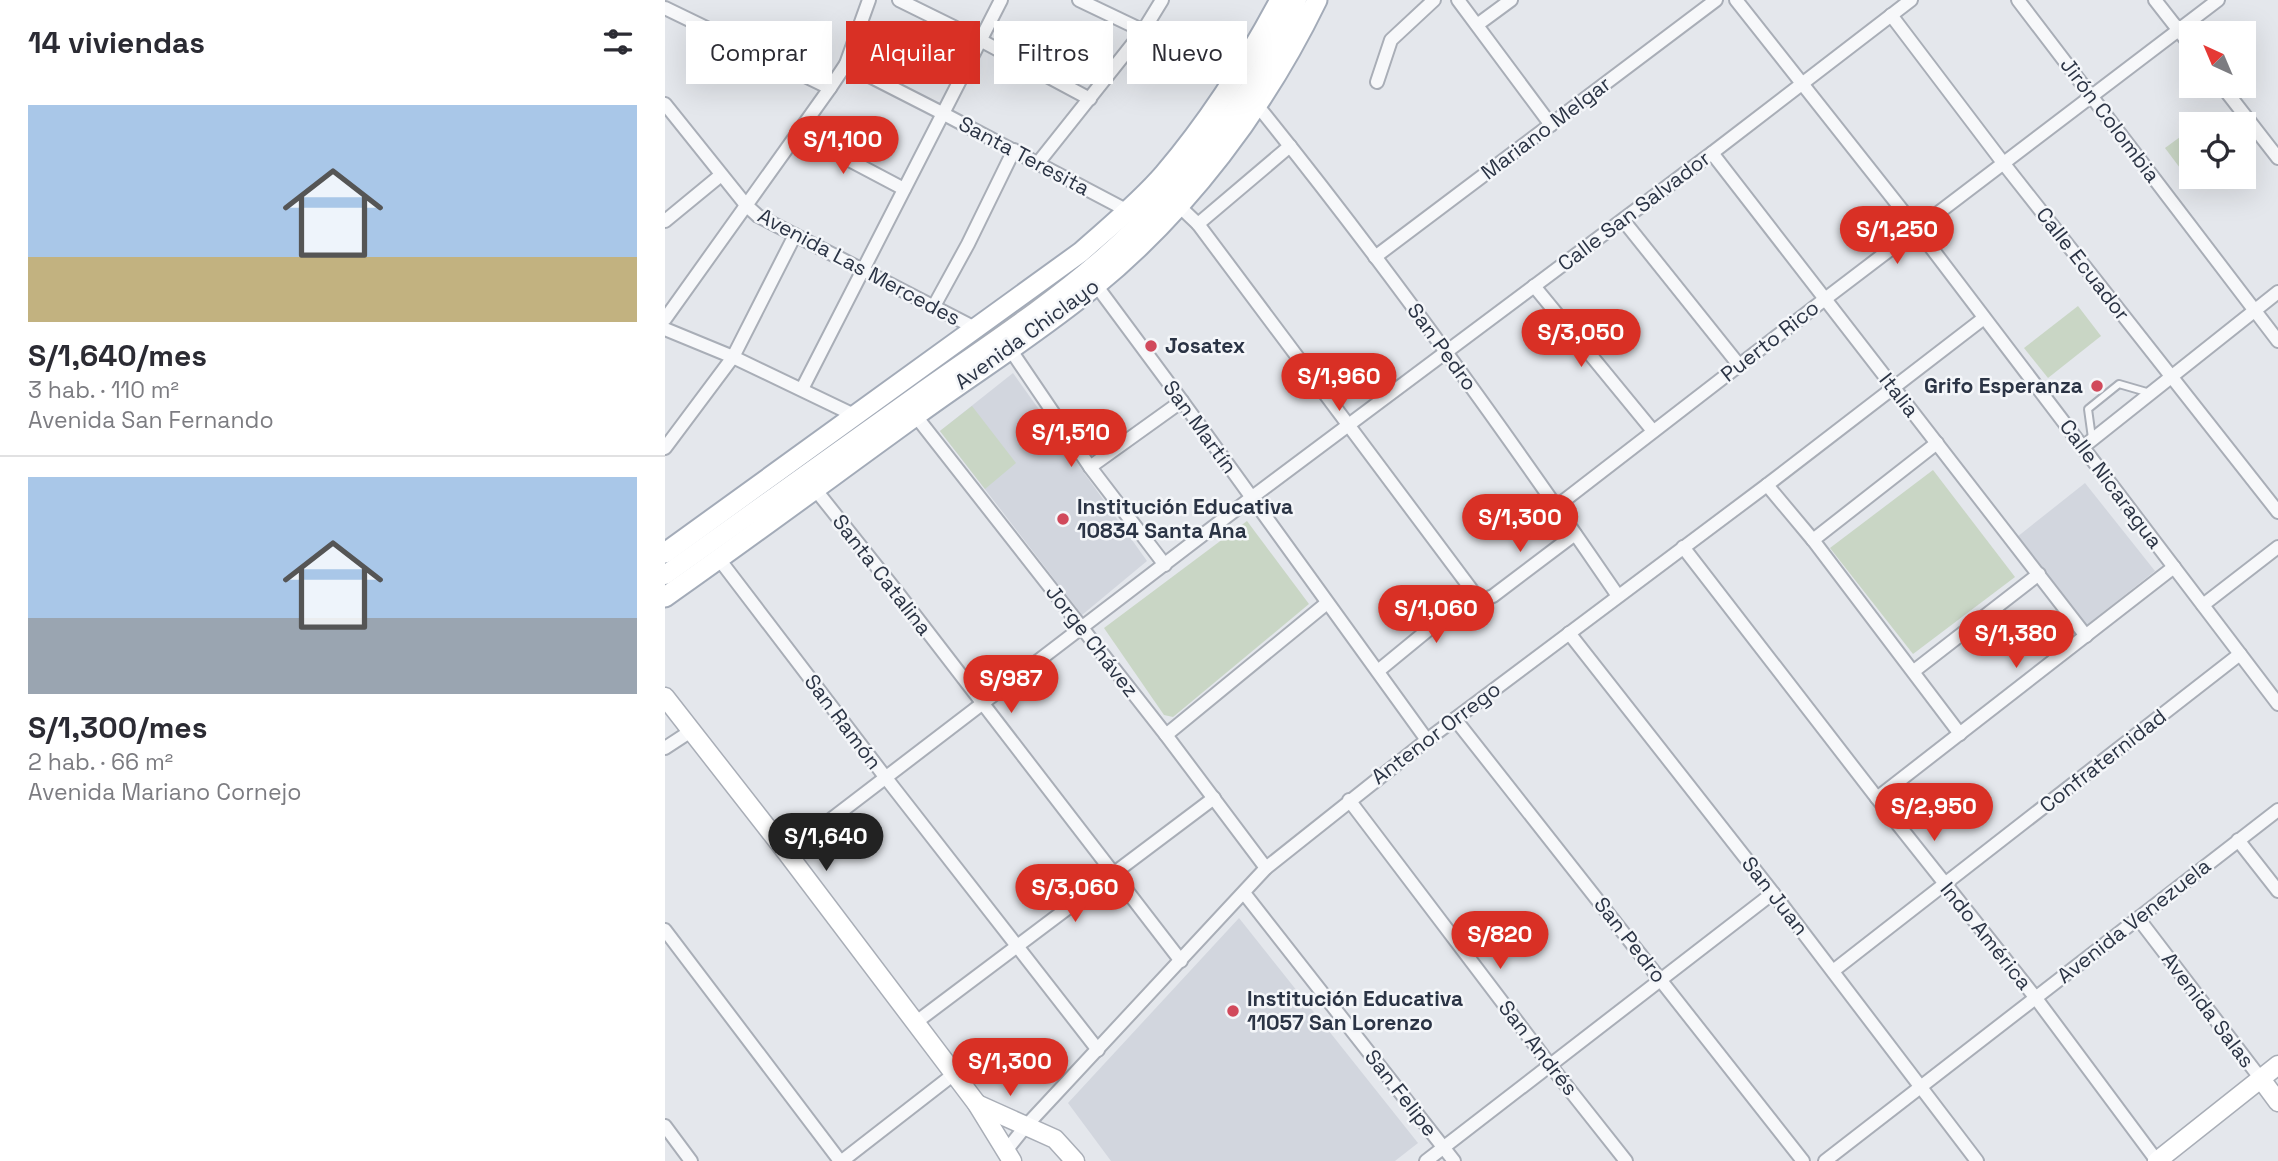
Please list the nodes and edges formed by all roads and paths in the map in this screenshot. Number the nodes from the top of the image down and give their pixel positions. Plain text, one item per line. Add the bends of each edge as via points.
1 (854, 0) edge
2 (899, 0) edge
3 (1000, 0) edge
4 (1079, 0) edge
5 (1162, 0) edge
6 (1280, 0) edge
7 (1297, 0) edge
8 (1317, 0) edge
9 (1434, 0) edge
10 (1458, 0) edge
11 (1511, 0) edge
12 (1716, 0) edge
13 (1736, 0) edge
14 (1911, 0) edge
15 (2018, 0) edge
16 (2155, 0) edge
17 (2218, 0) edge
18 (867, 3) edge
19 (665, 8) edge
20 (1891, 15) junction
21 (861, 21) edge
22 (942, 21) edge
23 (1149, 21) edge
24 (1127, 23) edge
25 (1477, 24) junction
26 (2178, 30) junction
27 (980, 40) joint
28 (1127, 52) edge
29 (1247, 58) edge
30 (846, 64) edge
31 (1377, 82) dead end
32 (885, 84) edge
33 (957, 84) edge
34 (1232, 84) edge
35 (1802, 85) junction
36 (830, 88) junction
37 (2092, 96) junction
38 (2231, 98) edge
39 (1090, 99) junction
40 (665, 104) edge
41 (1257, 106) junction
42 (942, 113) junction
43 (1551, 124) junction
44 (798, 133) junction
45 (1290, 146) junction
46 (1014, 150) junction
47 (1712, 153) junction
48 (2278, 158) edge
49 (1038, 163) junction
50 (2004, 164) junction
51 (721, 175) junction
52 (904, 189) junction
53 (746, 205) junction
54 (1179, 206) junction
55 (1128, 211) junction
56 (1623, 220) junction
57 (665, 221) edge
58 (1198, 224) junction
59 (1917, 229) junction
60 (795, 235) junction
61 (1375, 257) junction
62 (863, 269) junction
63 (1096, 285) junction
64 (1534, 286) junction
65 (2278, 292) edge
66 (1825, 299) junction
67 (933, 306) junction
68 (2255, 311) junction
69 (1984, 318) junction
70 (665, 319) edge
71 (2273, 328) edge
72 (665, 329) edge
73 (977, 329) junction
74 (2278, 341) edge
75 (1010, 349) junction
76 (1447, 352) junction
77 (733, 357) junction
78 (1739, 365) junction
79 (2170, 376) junction
80 (1893, 387) junction
81 (802, 390) junction
82 (2151, 393) junction
83 (1182, 401) junction
84 (856, 415) junction
85 (915, 415) junction
86 (1350, 425) junction
87 (1653, 431) junction
88 (1937, 443) junction
89 (2088, 444) junction
90 (665, 448) edge
91 (1090, 467) junction
92 (1767, 485) junction
93 (815, 489) junction
94 (1251, 498) junction
95 (1557, 506) junction
96 (2278, 512) edge
97 (1575, 534) junction
98 (1813, 540) junction
99 (1683, 547) junction
100 (2278, 547) edge
101 (665, 553) edge
102 (719, 559) junction
103 (1165, 565) junction
104 (2174, 567) junction
105 (665, 575) edge
106 (2039, 575) junction
107 (1618, 596) junction
108 (665, 597) edge
109 (1476, 597) junction
110 (1327, 603) junction
111 (2203, 606) junction
112 (1082, 629) junction
113 (1569, 633) junction
114 (2086, 636) junction
115 (2241, 654) junction
116 (1378, 671) junction
117 (1914, 671) junction
118 (665, 697) edge
119 (2278, 704) edge
120 (982, 705) junction
121 (1455, 719) junction
122 (691, 731) junction
123 (1960, 734) junction
124 (1166, 735) junction
125 (1427, 740) junction
126 (665, 748) edge
127 (886, 778) junction
128 (1214, 798) junction
129 (1877, 798) junction
130 (1349, 800) junction
131 (2278, 810) edge
132 (2238, 841) junction
133 (787, 853) junction
134 (1266, 868) junction
135 (1115, 874) junction
136 (1945, 883) junction
137 (2278, 891) edge
138 (1244, 893) junction
139 (1773, 893) junction
140 (2139, 918) junction
141 (665, 930) edge
142 (1017, 946) junction
143 (1181, 961) junction
144 (1833, 971) junction
145 (1661, 980) junction
146 (2035, 996) junction
147 (915, 1023) junction
148 (1098, 1050) junction
149 (1550, 1065) junction
150 (2278, 1065) edge
151 (954, 1074) junction
152 (2261, 1079) junction
153 (1921, 1087) junction
154 (2278, 1101) edge
155 (977, 1104) junction
156 (665, 1126) edge
157 (1025, 1127) junction
158 (1443, 1148) junction
159 (1009, 1157) edge
160 (691, 1161) edge
161 (841, 1161) edge
162 (1075, 1161) edge
163 (1426, 1161) edge
164 (1454, 1161) edge
165 (1626, 1161) edge
166 (1804, 1161) edge
167 (1825, 1161) edge
168 (1977, 1161) edge
169 (2157, 1161) edge

1 - 18 street
2 - 22 street
3 - 27 street
4 - 24 street
5 - 23 street
6 - 29 main road, Avenida Chiclayo
7 - 105 street, Avenida Chiclayo via 1267,57 1213,138 1160,202 1103,258
8 - 41 main road, Avenida Chiclayo
9 - 31 street via 1391,40
10 - 25 street
11 - 25 street
12 - 43 street, Mariano Melgar
13 - 35 street, Calle Nicaragua
14 - 20 street, Calle San Salvador
15 - 37 street, Jirón Colombia
16 - 26 street
17 - 26 street, Puerto Rico
18 - 21 street
19 - 36 street
20 - 35 street, Calle San Salvador
20 - 50 street, Calle Ecuador
25 - 43 street
26 - 37 street, Puerto Rico
27 - 39 street
28 - 39 street
30 - 36 street
32 - 42 street, Santa Teresita
33 - 42 street
34 - 55 main road, Avenida Chiclayo via 1163,176
35 - 47 street, Calle San Salvador
35 - 59 street, Calle Nicaragua
36 - 44 street
37 - 50 street, Puerto Rico
37 - 68 street, Jirón Colombia
38 - 48 street
39 - 49 street
40 - 51 street, Avenida Las Mercedes
41 - 45 street, San Pedro
41 - 54 main road, Avenida Chiclayo
42 - 46 street, Santa Teresita
42 - 52 street
43 - 61 street, Mariano Melgar
44 - 52 street
44 - 53 street
45 - 58 street
45 - 61 street, San Pedro
46 - 49 street, Santa Teresita
46 - 67 street
47 - 56 street, Calle San Salvador
47 - 66 street, Italia
49 - 55 street, Santa Teresita
50 - 59 street, Puerto Rico
50 - 79 street, Calle Ecuador
51 - 53 street, Avenida Las Mercedes
51 - 57 street
52 - 62 street
53 - 60 street, Avenida Las Mercedes
53 - 70 street
54 - 58 street
54 - 63 main road, Avenida Chiclayo
55 - 73 main road, Avenida Chiclayo
56 - 64 street, Calle San Salvador
56 - 78 street
58 - 86 street
59 - 66 street, Puerto Rico
59 - 69 street, Calle Nicaragua
60 - 62 street, Avenida Las Mercedes
60 - 77 street
61 - 76 street, San Pedro
62 - 67 street, Avenida Las Mercedes
62 - 81 street
63 - 75 main road, Avenida Chiclayo
63 - 83 street, San Martín
64 - 76 street, Calle San Salvador
64 - 87 street
65 - 68 street
66 - 78 street, Puerto Rico
66 - 80 street, Italia
67 - 73 street, Avenida Las Mercedes
68 - 71 street, Jirón Colombia
68 - 79 street
69 - 80 street, Antenor Orrego
69 - 89 street, Calle Nicaragua
71 - 74 street, Jirón Colombia
72 - 77 street
73 - 84 main road, Avenida Chiclayo
75 - 85 main road, Avenida Chiclayo
75 - 91 street
76 - 86 street, Calle San Salvador
76 - 95 street, San Pedro
77 - 81 street
77 - 90 street
78 - 87 street, Puerto Rico
79 - 82 street
79 - 96 street, Calle Ecuador
80 - 88 street, Italia
80 - 92 street, Antenor Orrego
81 - 84 street
82 - 89 street
82 - 89 lane via 2119,384 2088,409
83 - 91 street
83 - 94 street, San Martín
84 - 101 main road, Avenida Chiclayo
85 - 93 main road, Avenida Chiclayo
85 - 112 street, Jorge Chávez
86 - 94 street, Calle San Salvador
86 - 109 street
87 - 95 street, Puerto Rico
88 - 98 street
88 - 106 street, Italia
89 - 104 street, Calle Nicaragua
91 - 103 street
92 - 98 street
92 - 99 street, Antenor Orrego
93 - 102 main road, Avenida Chiclayo
93 - 120 street, Santa Catalina
94 - 103 street, Calle San Salvador
94 - 110 street, San Martín
95 - 97 street, San Pedro
97 - 107 street, San Pedro
97 - 109 street via 1493,596
98 - 117 street
99 - 107 street, Antenor Orrego
99 - 129 street, Indo América
100 - 111 street
102 - 108 main road, Avenida Chiclayo
102 - 127 street, San Ramón
103 - 112 street, Calle San Salvador
104 - 111 street, Calle Nicaragua
104 - 114 street
106 - 114 street, Italia
106 - 117 street
107 - 113 street, Antenor Orrego
109 - 116 street
110 - 116 street, San Martín
110 - 124 street
111 - 115 street, Calle Nicaragua
112 - 120 street, Calle San Salvador
112 - 124 street, Jorge Chávez
113 - 121 street, Antenor Orrego
113 - 139 street, San Juan
114 - 123 street
115 - 119 street, Calle Nicaragua
115 - 136 street, Confraternidad
116 - 125 street, San Martín
117 - 123 street
118 - 122 street
120 - 127 street, Calle San Salvador
120 - 135 street, Santa Catalina
121 - 125 street, Antenor Orrego
121 - 145 street, San Pedro
122 - 126 street
122 - 133 street
123 - 129 street
124 - 128 street, Jorge Chávez
125 - 130 street, Antenor Orrego
127 - 133 street, Calle San Salvador
127 - 142 street, San Ramón
128 - 134 street, Jorge Chávez
128 - 135 street
129 - 136 street, Indo América
130 - 134 street, Antenor Orrego
130 - 149 street, San Andrés
131 - 132 street, Avenida Venezuela
132 - 137 street
132 - 140 street, Avenida Venezuela
133 - 147 street
134 - 138 street, Antenor Orrego
135 - 142 street
135 - 143 street, Santa Catalina
136 - 144 street, Confraternidad
136 - 146 street, Indo América
138 - 143 street, Antenor Orrego
138 - 158 street, San Felipe
139 - 144 street, San Juan
139 - 145 street
140 - 146 street, Avenida Venezuela
140 - 152 street, Avenida Salas
141 - 161 street
142 - 147 street
142 - 148 street, San Ramón
143 - 148 street, Antenor Orrego
144 - 153 street, San Juan
145 - 149 street
145 - 166 street, San Pedro
146 - 153 street, Avenida Venezuela
146 - 169 street, Indo América
147 - 151 street
148 - 157 street, Antenor Orrego
149 - 158 street
149 - 165 street, San Andrés
150 - 152 street
151 - 155 street
151 - 161 street
152 - 154 street, Avenida Salas
152 - 169 street
153 - 167 street, Avenida Venezuela
153 - 168 street, San Juan
155 - 157 street
155 - 159 street
156 - 160 street
157 - 159 street, Antenor Orrego
157 - 162 street via 1055,1139
158 - 163 street
158 - 164 street, San Felipe

